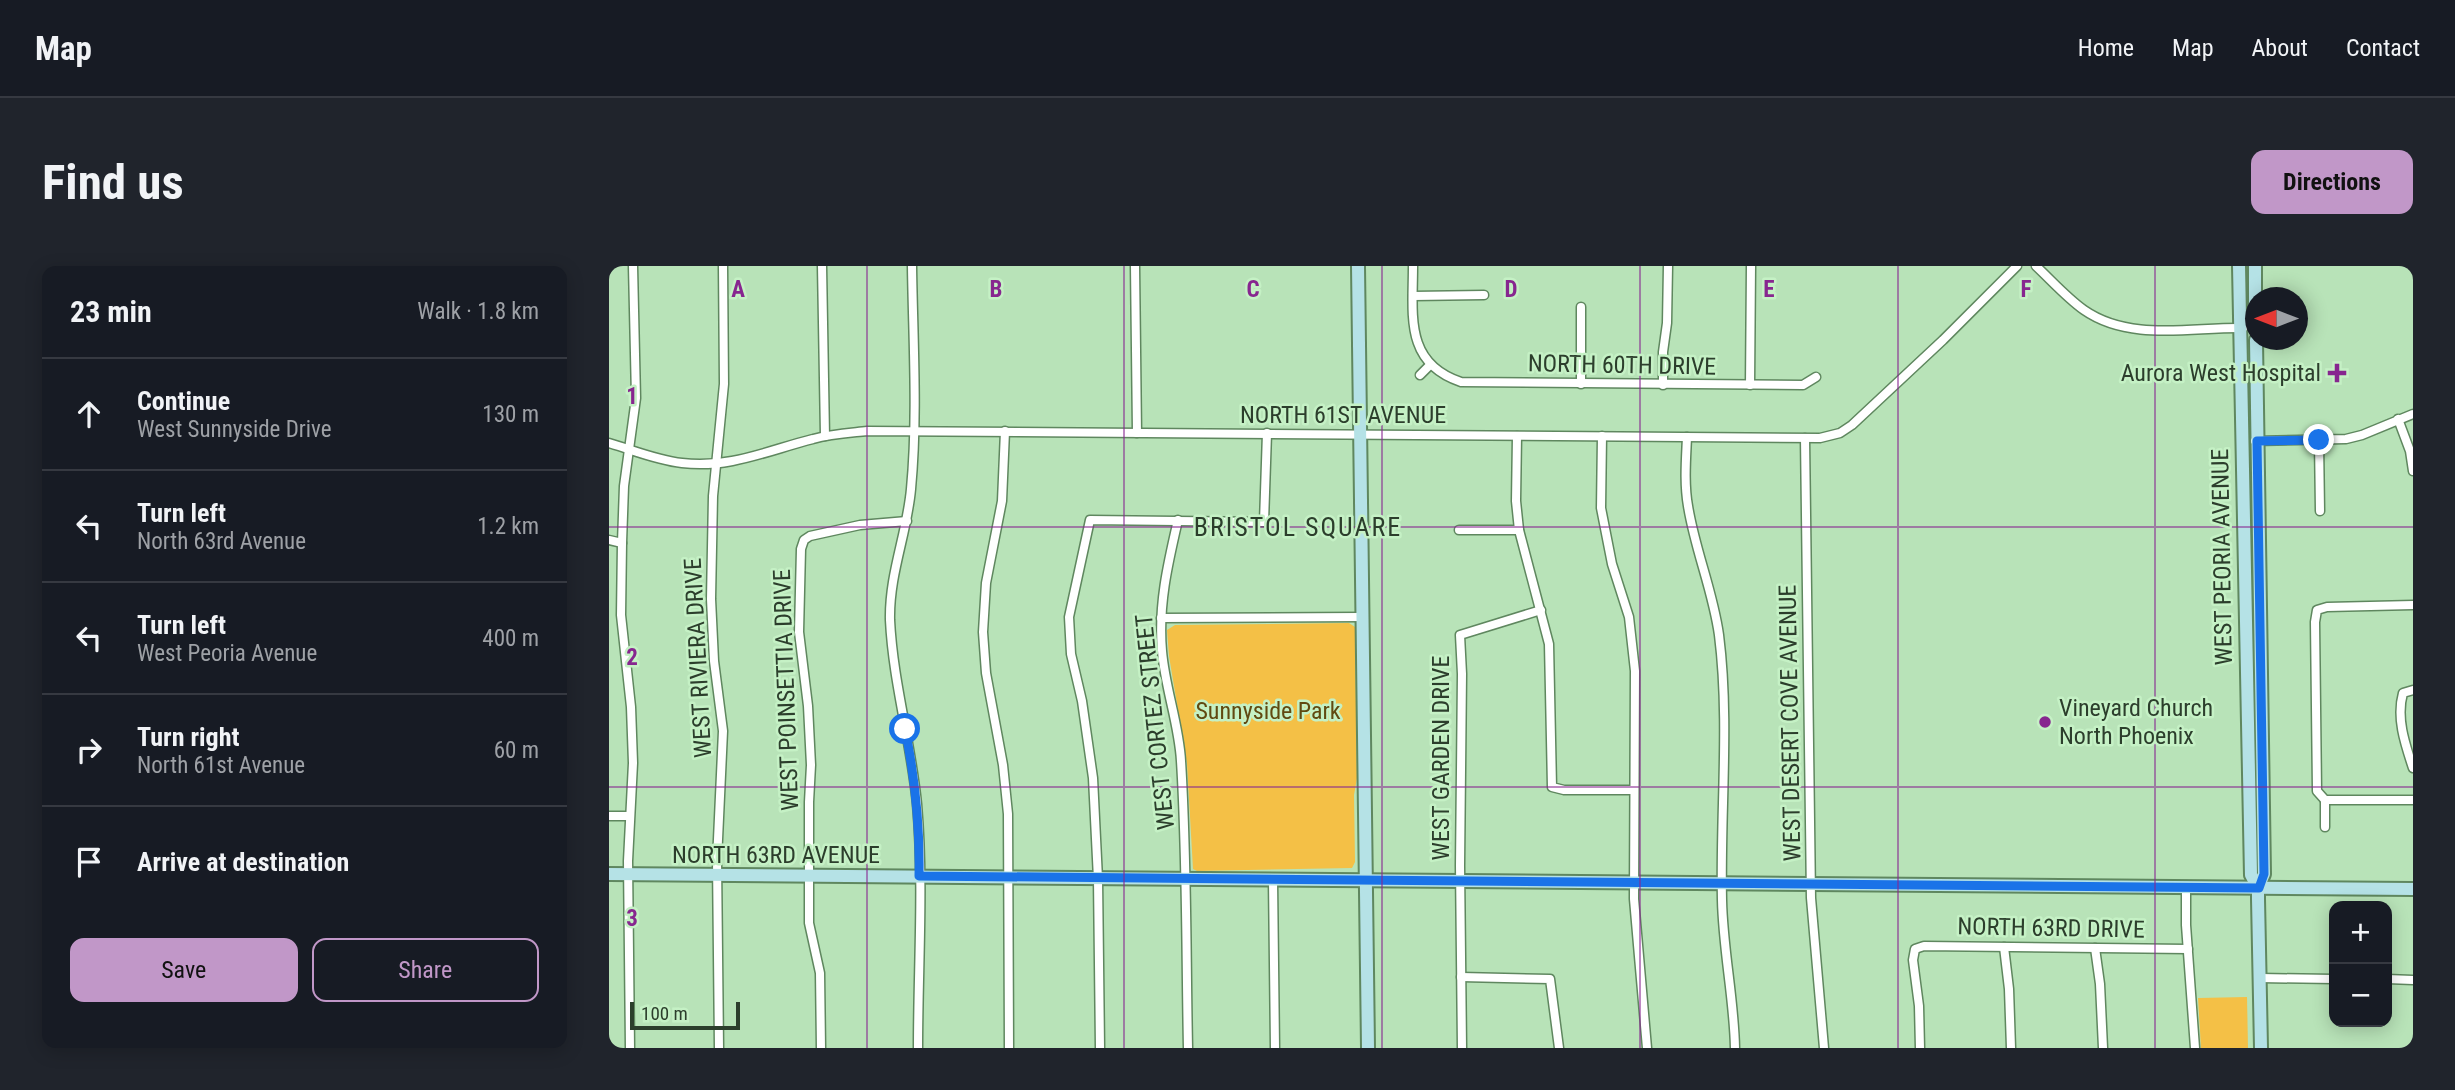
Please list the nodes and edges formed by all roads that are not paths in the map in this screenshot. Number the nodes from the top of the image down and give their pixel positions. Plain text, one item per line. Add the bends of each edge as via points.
1 (633, 266) edge
2 (723, 266) edge
3 (822, 266) edge
4 (912, 266) edge
5 (1135, 266) edge
6 (1358, 266) edge
7 (1413, 266) edge
8 (1668, 266) edge
9 (1751, 266) edge
10 (2017, 266) edge
11 (2036, 266) edge
12 (2239, 266) edge
13 (2255, 266) edge
14 (2255, 287) edge
15 (1484, 295) dead end
16 (1413, 296) junction
17 (1581, 307) dead end
18 (2240, 328) junction
19 (2245, 328) edge
20 (2256, 350) edge
21 (1430, 365) junction
22 (1420, 375) dead end
23 (1816, 377) dead end
24 (1581, 384) junction
25 (1663, 385) junction
26 (1750, 386) junction
27 (2413, 414) edge
28 (2398, 419) junction
29 (914, 430) junction
30 (1005, 432) junction
31 (1137, 432) junction
32 (1267, 433) junction
33 (1360, 434) junction
34 (825, 436) junction
35 (1517, 436) junction
36 (1602, 436) junction
37 (1687, 437) junction
38 (1805, 438) junction
39 (2319, 440) junction
40 (2257, 441) junction
41 (2241, 442) junction
42 (609, 443) edge
43 (628, 450) junction
44 (718, 462) junction
45 (2413, 471) edge
46 (2320, 511) dead end
47 (1178, 520) junction
48 (907, 522) junction
49 (1459, 530) dead end
50 (1519, 530) junction
51 (609, 540) edge
52 (622, 543) junction
53 (2243, 560) junction
54 (2413, 605) edge
55 (1541, 610) junction
56 (1362, 617) junction
57 (1161, 618) junction
58 (2261, 652) junction
59 (2413, 690) edge
60 (2413, 768) edge
61 (1634, 790) junction
62 (2325, 800) junction
63 (2413, 800) edge
64 (609, 816) edge
65 (629, 816) junction
66 (2325, 827) dead end
67 (609, 874) edge
68 (628, 874) junction
69 (717, 876) junction
70 (808, 876) junction
71 (919, 876) junction
72 (1009, 878) junction
73 (1098, 878) junction
74 (1186, 879) junction
75 (1273, 880) junction
76 (1367, 881) junction
77 (1460, 882) junction
78 (1634, 883) junction
79 (1722, 884) junction
80 (1811, 884) junction
81 (2186, 887) junction
82 (2259, 888) junction
83 (2413, 889) edge
84 (2004, 947) junction
85 (2095, 948) junction
86 (2188, 948) junction
87 (1461, 977) junction
88 (2260, 978) junction
89 (2329, 979) edge
90 (2392, 979) edge
91 (2413, 980) edge
92 (630, 1048) edge
93 (719, 1048) edge
94 (821, 1048) edge
95 (918, 1048) edge
96 (1009, 1048) edge
97 (1100, 1048) edge
98 (1188, 1048) edge
99 (1275, 1048) edge
100 (1369, 1048) edge
101 (1462, 1048) edge
102 (1559, 1048) edge
103 (1647, 1048) edge
104 (1735, 1048) edge
105 (1824, 1048) edge
106 (1920, 1048) edge
107 (2011, 1048) edge
108 (2103, 1048) edge
109 (2195, 1048) edge
110 (2261, 1048) edge

1 - 43 street via 636,398
2 - 44 street, WEST RIVIERA DRIVE via 724,384
3 - 34 street
4 - 29 street
5 - 31 street
6 - 33 street
7 - 16 street
8 - 25 street
9 - 26 street
10 - 38 street, NORTH 61ST AVENUE via 1852,425 1830,436
11 - 18 street via 2085,311 2114,326 2142,330
12 - 18 street, WEST PEORIA AVENUE
13 - 14 street
15 - 16 street
16 - 21 street via 1416,339
17 - 24 street
18 - 19 street
18 - 41 street, WEST PEORIA AVENUE
20 - 40 street, WEST PEORIA AVENUE
21 - 22 street
21 - 24 street, NORTH 60TH DRIVE via 1445,377 1473,383
23 - 26 street, NORTH 60TH DRIVE via 1803,385
24 - 25 street, NORTH 60TH DRIVE
25 - 26 street, NORTH 60TH DRIVE
27 - 28 street
28 - 39 street via 2363,436
28 - 45 street
29 - 30 street, NORTH 61ST AVENUE
29 - 34 street, NORTH 61ST AVENUE
29 - 48 street
30 - 31 street, NORTH 61ST AVENUE
30 - 72 street via 1002,501 986,583 983,632 1003,765
31 - 32 street, NORTH 61ST AVENUE
32 - 33 street, NORTH 61ST AVENUE
32 - 47 street via 1264,522
33 - 35 street, NORTH 61ST AVENUE
33 - 56 street
34 - 44 street, NORTH 61ST AVENUE via 750,459
35 - 36 street, NORTH 61ST AVENUE
35 - 50 street
36 - 37 street, NORTH 61ST AVENUE
36 - 61 street via 1601,509 1629,617 1635,671
37 - 38 street, NORTH 61ST AVENUE
37 - 79 street via 1688,507 1719,636
38 - 80 street, WEST DESERT COVE AVENUE
39 - 40 street
39 - 46 street
40 - 41 street
40 - 58 street, WEST PEORIA AVENUE
41 - 53 street, WEST PEORIA AVENUE
42 - 43 street, NORTH 61ST AVENUE
43 - 44 street, NORTH 61ST AVENUE via 683,463
43 - 52 street
44 - 69 street, WEST RIVIERA DRIVE via 711,599 723,731
47 - 57 street, WEST CORTEZ STREET
47 - 73 street via 1090,520 1069,617 1093,778
48 - 70 street, WEST POINSETTIA DRIVE via 839,528 804,540 799,632 809,706
48 - 71 street via 893,573 890,617 920,835
49 - 50 street
50 - 55 street
51 - 52 street
52 - 65 street via 621,615 633,763
53 - 58 street via 2252,569 2253,629
53 - 82 street, WEST PEORIA AVENUE via 2251,875
54 - 62 street via 2317,610 2317,791
55 - 61 street via 1551,663 1552,787
55 - 77 street, WEST GARDEN DRIVE via 1460,635
56 - 57 street
56 - 76 street
57 - 74 street, WEST CORTEZ STREET via 1162,652 1181,753
58 - 82 street, WEST PEORIA AVENUE via 2264,874
59 - 60 street via 2403,693 2401,702
61 - 78 street
62 - 63 street
62 - 66 street
64 - 65 street
65 - 68 street
67 - 68 street, NORTH 63RD AVENUE
68 - 69 street, NORTH 63RD AVENUE
68 - 92 street
69 - 70 street, NORTH 63RD AVENUE
69 - 93 street, WEST RIVIERA DRIVE
70 - 71 street, NORTH 63RD AVENUE
70 - 94 street, WEST POINSETTIA DRIVE via 809,923 820,973
71 - 72 street, NORTH 63RD AVENUE
71 - 95 street
72 - 73 street, NORTH 63RD AVENUE
72 - 96 street
73 - 74 street, NORTH 63RD AVENUE
73 - 97 street
74 - 75 street, NORTH 63RD AVENUE
74 - 98 street, WEST CORTEZ STREET
75 - 76 street, NORTH 63RD AVENUE
75 - 99 street
76 - 77 street, NORTH 63RD AVENUE
76 - 100 street
77 - 78 street, NORTH 63RD AVENUE
77 - 87 street, WEST GARDEN DRIVE
78 - 79 street, NORTH 63RD AVENUE
78 - 103 street
79 - 80 street, NORTH 63RD AVENUE
79 - 104 street
80 - 81 street, NORTH 63RD AVENUE
80 - 105 street, WEST DESERT COVE AVENUE
81 - 82 street, NORTH 63RD AVENUE
81 - 86 street
82 - 83 street, NORTH 63RD AVENUE
82 - 88 street, WEST PEORIA AVENUE
84 - 85 street, NORTH 63RD DRIVE
84 - 106 street, NORTH 63RD DRIVE via 1915,949
84 - 107 street
85 - 86 street, NORTH 63RD DRIVE
85 - 108 street
86 - 109 street
87 - 101 street, WEST GARDEN DRIVE
87 - 102 street via 1550,979
88 - 89 street
88 - 110 street, WEST PEORIA AVENUE
90 - 91 street

